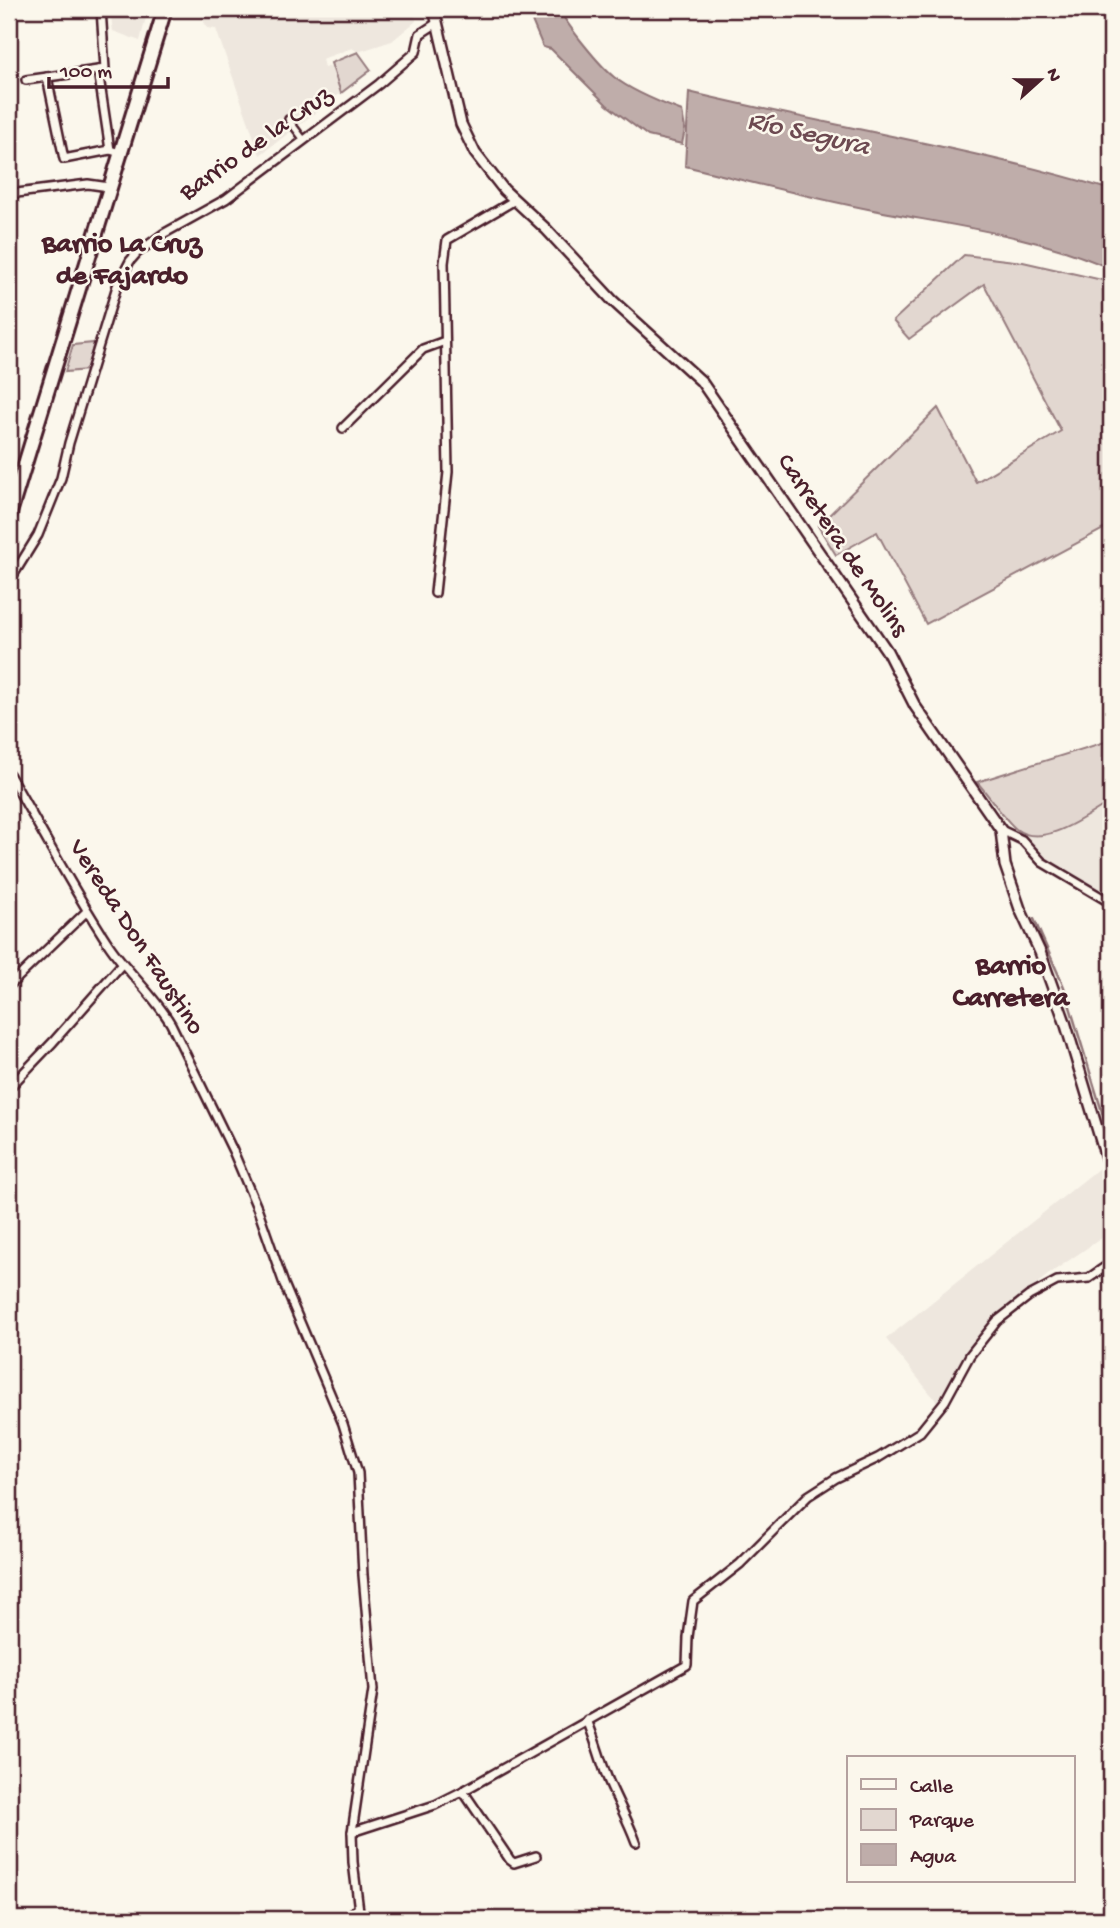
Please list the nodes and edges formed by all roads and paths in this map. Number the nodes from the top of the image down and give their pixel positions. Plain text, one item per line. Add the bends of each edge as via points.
1 (101, 9) edge
2 (434, 9) edge
3 (163, 10) edge
4 (437, 23) junction
5 (98, 69) junction
6 (47, 78) junction
7 (26, 80) dead end
8 (288, 119) dead end
9 (304, 140) junction
10 (115, 152) junction
11 (109, 187) junction
12 (9, 194) edge
13 (515, 200) junction
14 (445, 341) junction
15 (343, 428) dead end
16 (9, 516) edge
17 (9, 582) edge
18 (435, 593) dead end
19 (9, 774) edge
20 (1001, 831) junction
21 (1111, 903) edge
22 (87, 911) junction
23 (122, 964) junction
24 (9, 986) edge
25 (9, 1088) edge
26 (1111, 1174) edge
27 (1111, 1263) edge
28 (587, 1720) junction
29 (463, 1791) junction
30 (352, 1832) junction
31 (636, 1842) dead end
32 (536, 1856) dead end
33 (358, 1908) junction
34 (346, 1919) edge
35 (360, 1919) edge

1 - 5 street via 105,69
2 - 4 street, Carretera de Molins
3 - 10 main road
4 - 9 street, Barrio de la Cruz via 420,34 416,52
4 - 13 street, Carretera de Molins via 461,124 475,153
5 - 6 street
5 - 10 street
6 - 7 street
6 - 10 street via 64,159
8 - 9 street
9 - 17 street, Barrio de la Cruz via 226,199 137,253 125,269 61,478 38,535
10 - 11 main road
11 - 12 street via 88,184
11 - 16 main road
13 - 14 street via 446,240
13 - 20 street, Carretera de Molins via 613,301 701,381 865,618 915,706
14 - 15 street via 423,349
14 - 18 street via 448,472
19 - 22 street, Vereda Don Faustino
20 - 21 street via 1022,840 1042,862
20 - 26 street, Carretera de Molins via 1005,864 1065,1022
22 - 23 street, Vereda Don Faustino
22 - 24 street
23 - 25 street
23 - 30 street, Vereda Don Faustino via 161,1007 221,1127 343,1424 358,1473 373,1690
27 - 28 street via 1089,1278 1057,1281 997,1321 920,1432 808,1496 740,1564 694,1601 687,1665
28 - 29 street
28 - 31 street
29 - 30 street
29 - 32 street via 510,1860 514,1863
30 - 33 street, Vereda Don Faustino
33 - 34 street
33 - 35 street, Vereda Don Faustino

